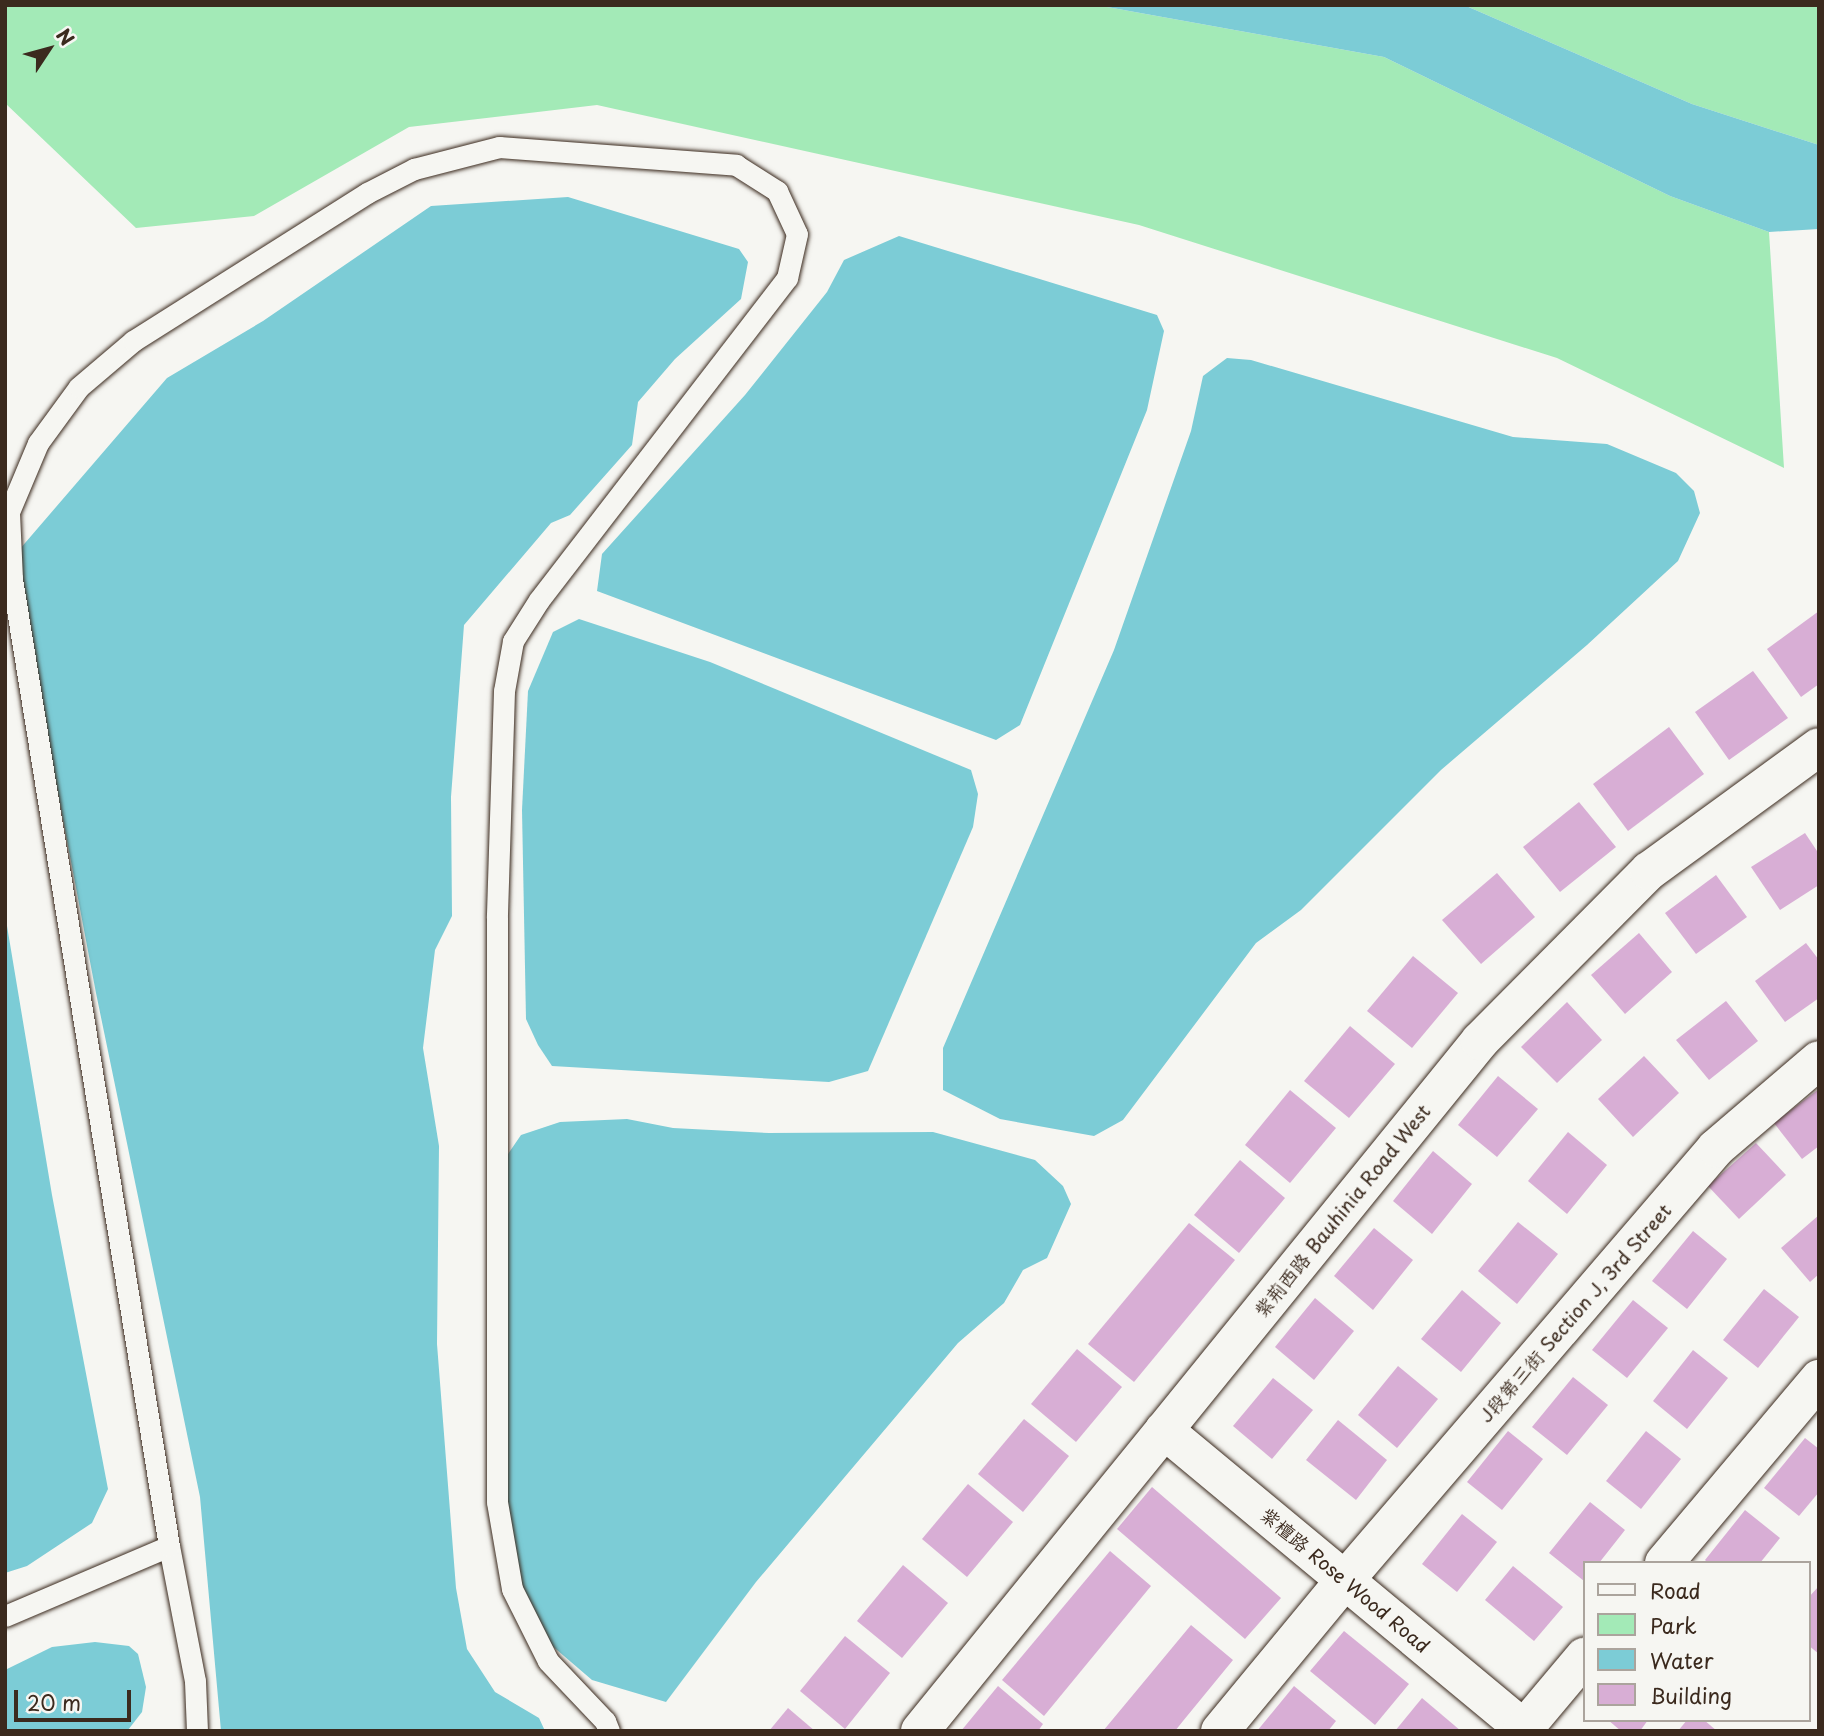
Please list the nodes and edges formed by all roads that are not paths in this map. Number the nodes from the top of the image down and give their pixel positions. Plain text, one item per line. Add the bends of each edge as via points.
1 (1811, 755) edge
2 (1819, 1060) edge
3 (1819, 1379) edge
4 (1164, 1430) junction
5 (169, 1546) junction
6 (1666, 1561) edge
7 (1345, 1580) junction
8 (5, 1616) edge
9 (1582, 1659) edge
10 (1524, 1730) edge
11 (197, 1731) edge
12 (609, 1731) edge
13 (920, 1731) edge
14 (1220, 1731) edge

1 - 4 street, 紫荊西路 Bauhinia Road West via 1649,871 1480,1041
2 - 7 street, J段第三街 Section J, 3rd Street via 1716,1148
3 - 6 street
4 - 7 street, 紫檀路 Rose Wood Road
4 - 13 street, 紫荊西路 Bauhinia Road West
5 - 8 lane
5 - 11 lane via 195,1681
5 - 12 lane via 14,593 9,512 38,443 79,387 133,341 367,193 414,169 499,147 736,165 777,191 797,234 787,278 539,600 513,641 504,691 497,918 497,1502 512,1589 548,1661 605,1721
7 - 10 street, 紫檀路 Rose Wood Road
7 - 14 street, J段第三街 Section J, 3rd Street
9 - 10 street

